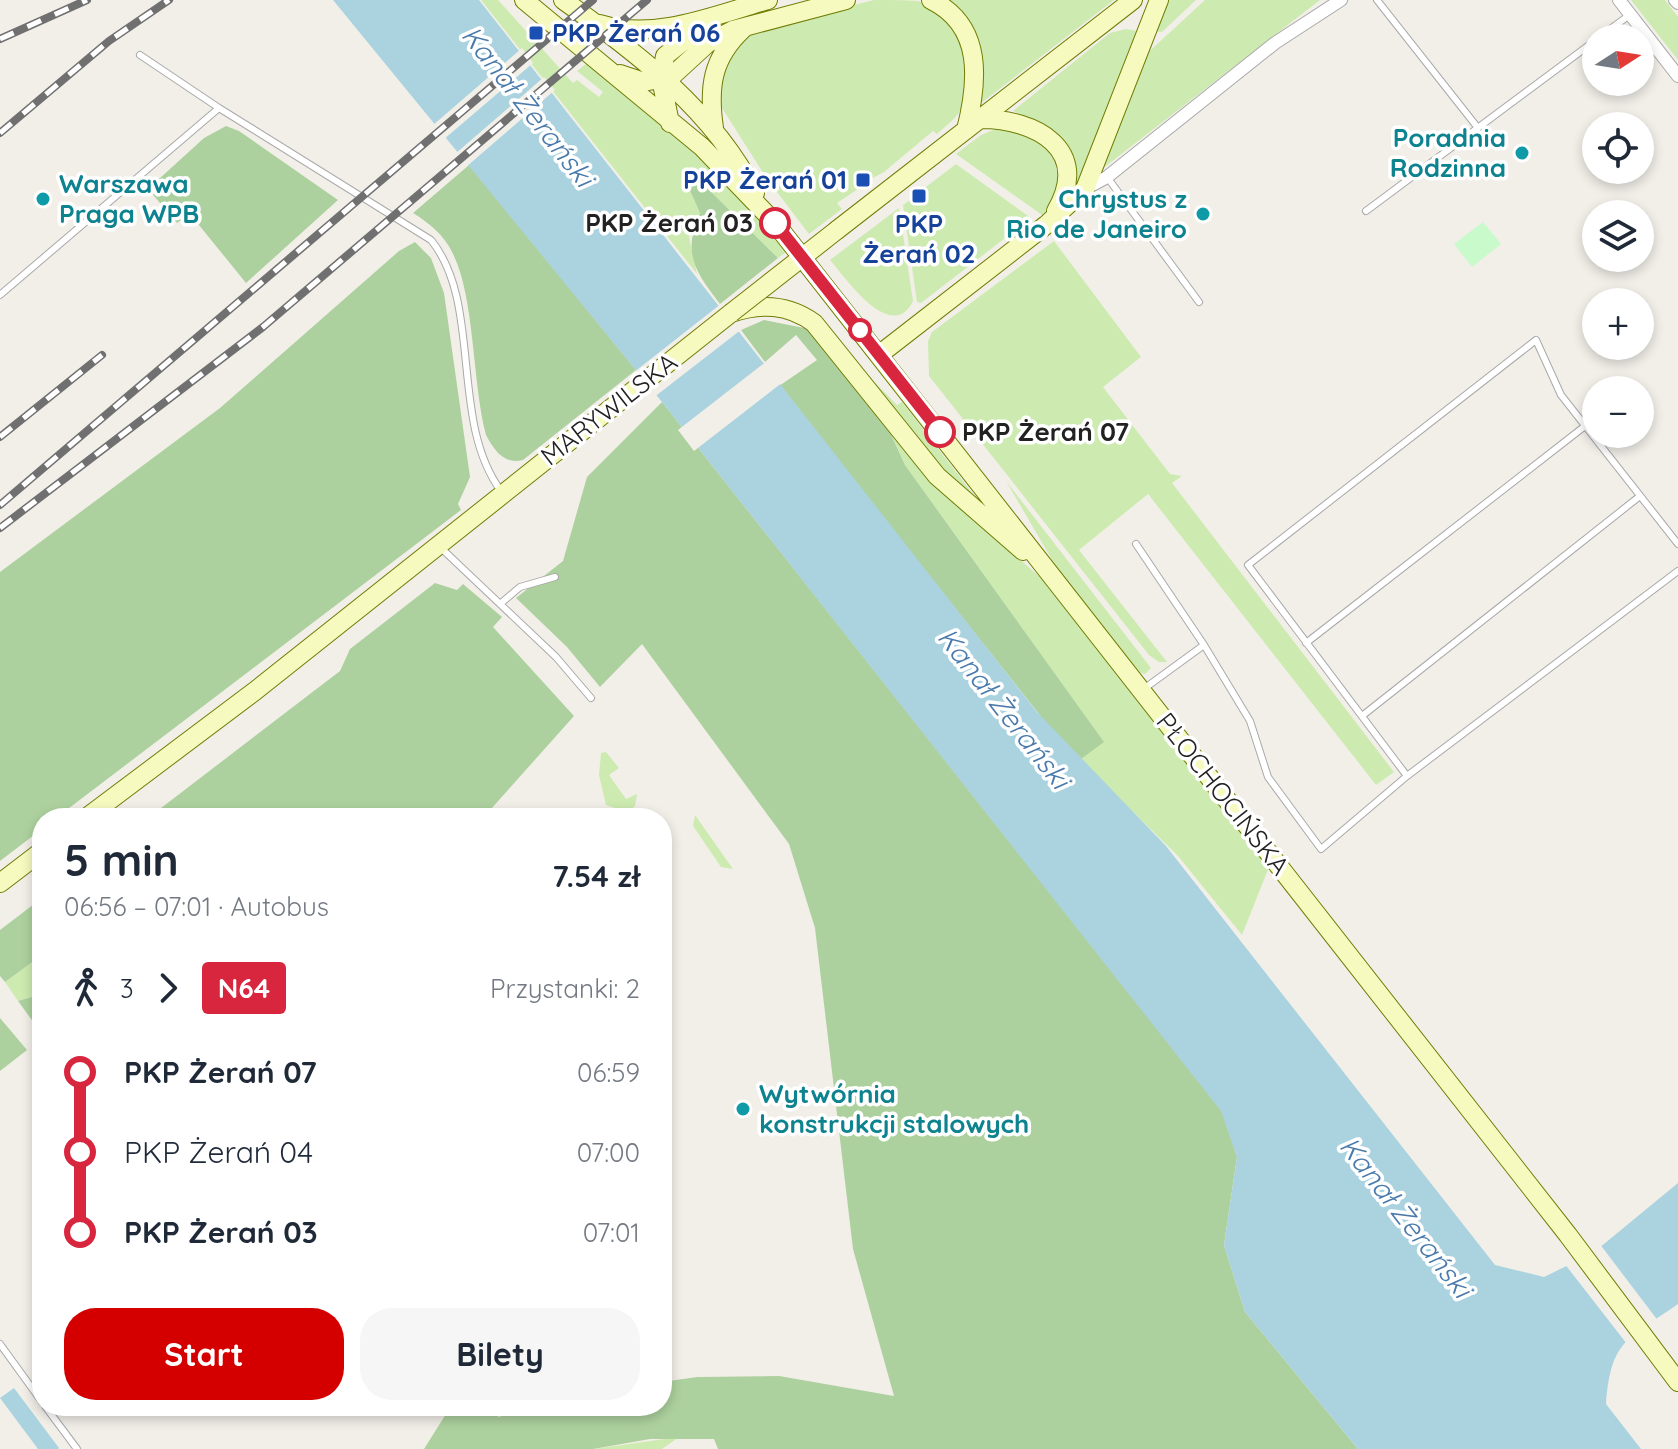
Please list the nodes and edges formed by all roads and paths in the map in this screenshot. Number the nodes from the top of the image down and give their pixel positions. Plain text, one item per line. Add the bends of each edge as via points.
1 (524, 0) edge
2 (563, 0) edge
3 (768, 0) edge
4 (846, 0) edge
5 (931, 0) edge
6 (1133, 0) edge
7 (1159, 0) edge
8 (1341, 0) edge
9 (1377, 0) edge
10 (1619, 0) edge
11 (719, 14) junction
12 (1631, 14) junction
13 (596, 23) junction
14 (1617, 24) edge
15 (747, 26) junction
16 (1582, 50) edge
17 (140, 55) dead end
18 (603, 66) junction
19 (1678, 76) edge
20 (661, 79) junction
21 (219, 108) junction
22 (670, 123) junction
23 (974, 125) junction
24 (714, 128) junction
25 (1478, 128) junction
26 (1107, 177) junction
27 (1085, 189) junction
28 (763, 210) junction
29 (1366, 211) dead end
30 (1046, 225) junction
31 (0, 295) edge
32 (1199, 302) dead end
33 (731, 313) junction
34 (880, 354) junction
35 (1582, 422) edge
36 (1582, 428) edge
37 (1602, 448) edge
38 (503, 493) junction
39 (1640, 496) junction
40 (1136, 544) dead end
41 (1678, 544) edge
42 (439, 545) junction
43 (1048, 571) junction
44 (1678, 571) edge
45 (555, 577) dead end
46 (500, 604) junction
47 (1306, 643) junction
48 (1204, 645) junction
49 (1142, 690) junction
50 (591, 698) dead end
51 (1362, 716) junction
52 (1407, 776) junction
53 (99, 808) edge
54 (32, 859) edge
55 (0, 883) edge
56 (0, 1344) edge
57 (1678, 1382) edge
58 (32, 1388) edge
59 (53, 1416) edge
60 (77, 1449) edge

1 - 18 main road, PŁOCHOCIŃSKA
2 - 13 main road, PŁOCHOCIŃSKA
3 - 11 main road
4 - 15 main road
5 - 23 main road via 958,22 972,48
6 - 23 main road, MARYWILSKA
7 - 27 main road
8 - 26 street via 1275,43
9 - 25 lane
10 - 12 street
11 - 13 main road via 637,31
11 - 20 main road via 665,56
12 - 14 lane
12 - 19 street
13 - 20 main road, PŁOCHOCIŃSKA
15 - 20 main road via 719,36 682,69
15 - 24 main road via 714,69
16 - 25 lane
17 - 21 lane
18 - 20 main road via 636,81
18 - 22 main road, PŁOCHOCIŃSKA
20 - 22 main road
20 - 24 main road, PŁOCHOCIŃSKA
21 - 31 lane
21 - 38 lane via 420,231 439,249 453,288 480,453
22 - 28 main road, PŁOCHOCIŃSKA via 702,147
23 - 30 main road via 1021,122 1057,145 1066,183 1064,197
23 - 33 main road, MARYWILSKA, bridge
24 - 28 main road, PŁOCHOCIŃSKA via 736,157
25 - 29 lane
26 - 27 street
26 - 32 lane
27 - 30 main road
28 - 34 main road, PŁOCHOCIŃSKA
30 - 34 main road
33 - 38 main road, MARYWILSKA
33 - 43 main road via 772,306 805,316 960,499
34 - 43 main road, PŁOCHOCIŃSKA
35 - 47 lane via 1561,395 1536,340 1248,565
36 - 47 lane
37 - 39 lane
38 - 42 main road, MARYWILSKA
39 - 41 lane
39 - 51 lane
40 - 48 lane
42 - 46 lane
42 - 53 main road, MARYWILSKA
43 - 49 main road, PŁOCHOCIŃSKA
44 - 52 lane
45 - 46 lane via 520,587
46 - 50 lane
47 - 51 lane
48 - 49 lane
48 - 52 lane via 1250,721 1268,777 1321,849
49 - 57 main road, PŁOCHOCIŃSKA
51 - 52 lane
54 - 55 main road
56 - 58 lane
59 - 60 lane

